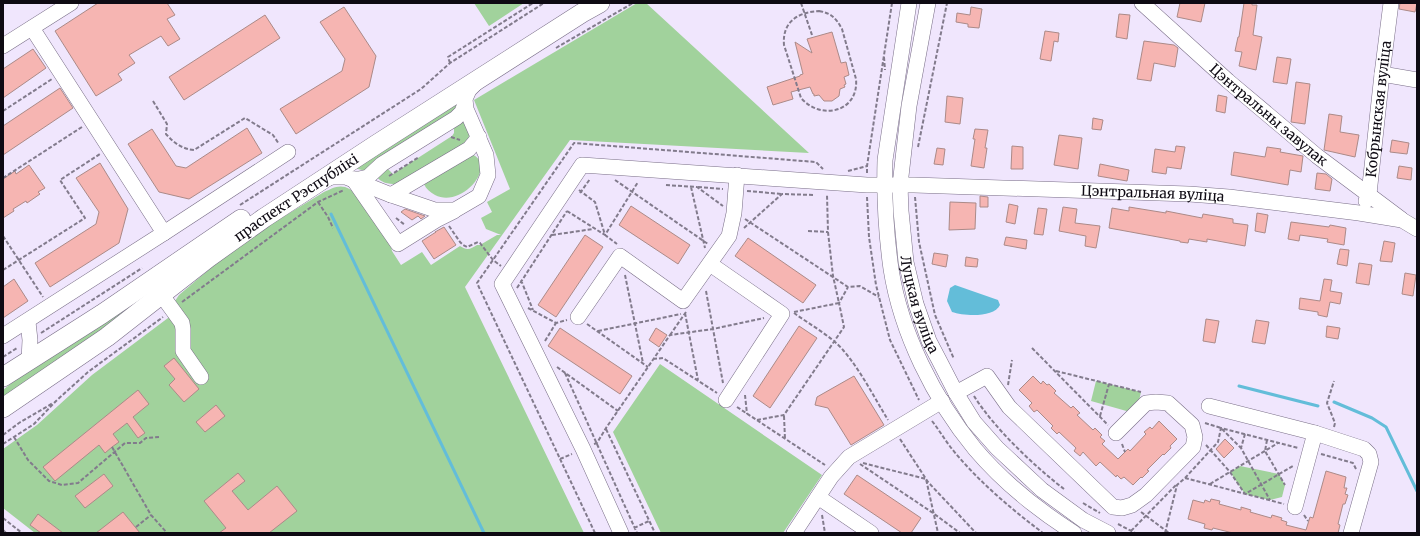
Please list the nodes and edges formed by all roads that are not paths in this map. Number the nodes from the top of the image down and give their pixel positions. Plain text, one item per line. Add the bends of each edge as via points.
1 (71, 3) edge
2 (576, 3) edge
3 (600, 3) edge
4 (909, 3) edge
5 (928, 3) edge
6 (1142, 3) edge
7 (1391, 3) edge
8 (32, 28) junction
9 (3, 46) edge
10 (1382, 74) junction
11 (483, 76) junction
12 (1417, 80) edge
13 (465, 104) junction
14 (479, 137) junction
15 (287, 153) road end
16 (737, 175) junction
17 (323, 180) junction
18 (349, 184) junction
19 (884, 185) junction
20 (907, 185) junction
21 (1369, 194) junction
22 (391, 195) junction
23 (455, 210) junction
24 (1359, 213) junction
25 (1402, 220) junction
26 (1417, 229) edge
27 (164, 233) junction
28 (708, 258) junction
29 (161, 294) junction
30 (578, 318) road end
31 (28, 322) junction
32 (3, 336) edge
33 (29, 360) junction
34 (3, 377) edge
35 (201, 378) dead end
36 (962, 389) junction
37 (726, 400) road end
38 (942, 401) junction
39 (1210, 406) dead end
40 (3, 408) edge
41 (1315, 433) junction
42 (1118, 435) road end
43 (818, 497) junction
44 (1295, 507) road end
45 (1110, 527) edge
46 (628, 530) edge
47 (794, 533) edge
48 (871, 533) edge
49 (1074, 533) edge
50 (1351, 533) edge

1 - 8 street
2 - 33 main road, праспект Рэспублікі via 369,133 102,314
3 - 11 main road, праспект Рэспублікі
4 - 19 street, Луцкая вуліца via 885,160
5 - 20 street, Луцкая вуліца via 909,106
6 - 21 street, Цэнтральны завулак via 1305,146
7 - 10 street, Кобрынская вуліца
8 - 9 street
8 - 27 street
10 - 12 street
10 - 21 street, Кобрынская вуліца
11 - 13 street via 469,90
11 - 17 main road, праспект Рэспублікі
13 - 14 street
13 - 18 street via 456,118 382,164 368,177
14 - 22 street via 469,149
14 - 23 street via 486,155 488,175 479,196
15 - 27 street
16 - 19 street, Цэнтральная вуліца via 827,188
16 - 28 street via 729,236
16 - 46 street, Цэнтральная вуліца via 582,165 575,184 516,276 502,284 583,449
17 - 18 street via 339,177
17 - 29 main road, праспект Рэспублікі via 264,218
18 - 22 street
18 - 23 street via 398,244
19 - 20 street, Цэнтральная вуліца
19 - 38 street, Луцкая вуліца via 891,269 897,295 911,340
20 - 24 street, Цэнтральная вуліца via 1189,194
20 - 36 street, Луцкая вуліца via 900,211 912,290 929,341
21 - 24 street, Кобрынская вуліца
21 - 25 street, Цэнтральны завулак
22 - 23 street via 435,210
24 - 25 street, Цэнтральная вуліца
25 - 26 street, Цэнтральная вуліца
27 - 31 street
28 - 30 street via 683,301 620,256
28 - 37 street via 782,314
29 - 35 street via 182,323 184,351
29 - 40 main road, праспект Рэспублікі via 107,337
31 - 32 street
31 - 33 street
33 - 34 main road, праспект Рэспублікі
36 - 42 street via 987,376 1009,407 1113,507 1132,505 1146,495 1193,447 1195,433 1192,425 1168,403 1156,402 1146,403
36 - 45 street, Луцкая вуліца via 974,422 1019,470 1083,520
38 - 43 street via 849,457
38 - 49 street, Луцкая вуліца via 960,430 985,460 1026,498
39 - 41 street
41 - 44 street
41 - 50 street via 1357,446 1369,454 1371,462
43 - 47 street
43 - 48 street

